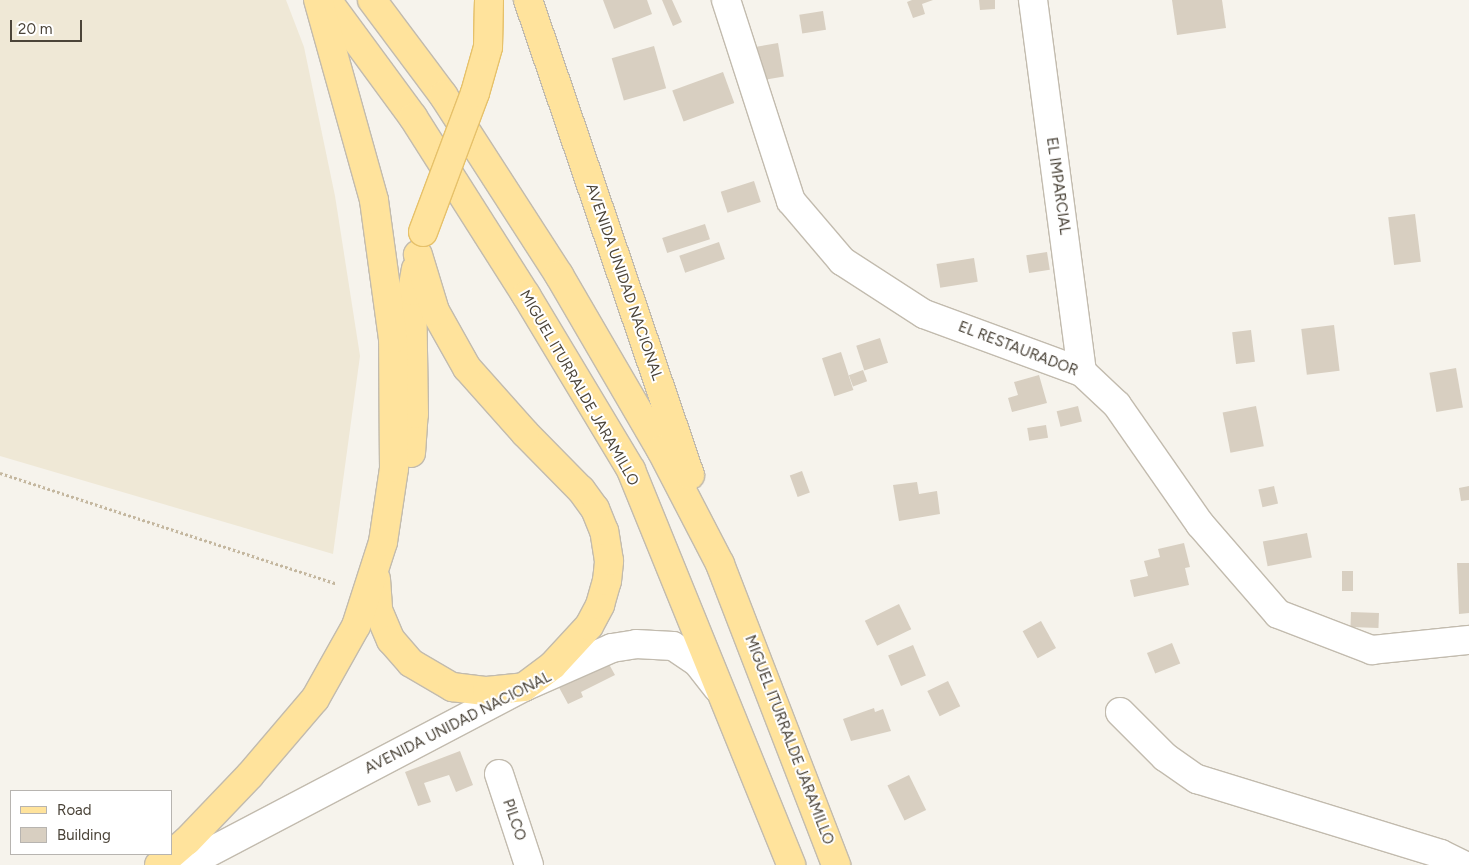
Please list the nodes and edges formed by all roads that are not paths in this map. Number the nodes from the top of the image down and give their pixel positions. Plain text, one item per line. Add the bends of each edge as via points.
1 (318, 0) edge
2 (327, 0) edge
3 (372, 0) edge
4 (489, 0) edge
5 (528, 0) edge
6 (726, 0) edge
7 (1033, 0) edge
8 (420, 244) junction
9 (1082, 372) junction
10 (383, 542) junction
11 (720, 564) junction
12 (375, 573) junction
13 (1469, 640) edge
14 (524, 687) junction
15 (726, 699) junction
16 (1120, 712) dead end
17 (499, 774) dead end
18 (172, 853) edge
19 (170, 855) edge
20 (159, 865) edge
21 (185, 865) edge
22 (529, 865) edge
23 (792, 865) edge
24 (836, 865) edge
25 (1464, 865) edge

1 - 10 main road via 374,200 393,339 394,468
2 - 15 main road, MIGUEL ITURRALDE JARAMILLO via 413,117 526,295 631,470
3 - 11 main road, MIGUEL ITURRALDE JARAMILLO via 443,95 559,275 661,450
4 - 8 main road, bridge via 488,47 475,93
5 - 11 main road, AVENIDA UNIDAD NACIONAL
6 - 9 street, EL RESTAURADOR via 791,201 842,261 924,314
7 - 9 street, EL IMPARCIAL
8 - 10 main road via 412,291 414,414 410,468 396,523
8 - 14 main road via 434,311 467,368 581,490 604,531 609,561 600,606 589,626 570,647
9 - 13 street, EL RESTAURADOR via 1117,405 1200,524 1278,614 1372,650
10 - 12 main road
11 - 24 main road, MIGUEL ITURRALDE JARAMILLO
12 - 14 main road via 378,610 391,640 411,663 452,687 487,691
12 - 18 main road via 356,626 315,699 250,775
14 - 15 street, AVENIDA UNIDAD NACIONAL via 612,648 636,644 673,646 697,662
14 - 21 street, AVENIDA UNIDAD NACIONAL
15 - 23 main road, MIGUEL ITURRALDE JARAMILLO
16 - 25 street via 1164,756 1197,779 1441,854
17 - 22 street, PILCO
19 - 20 main road

